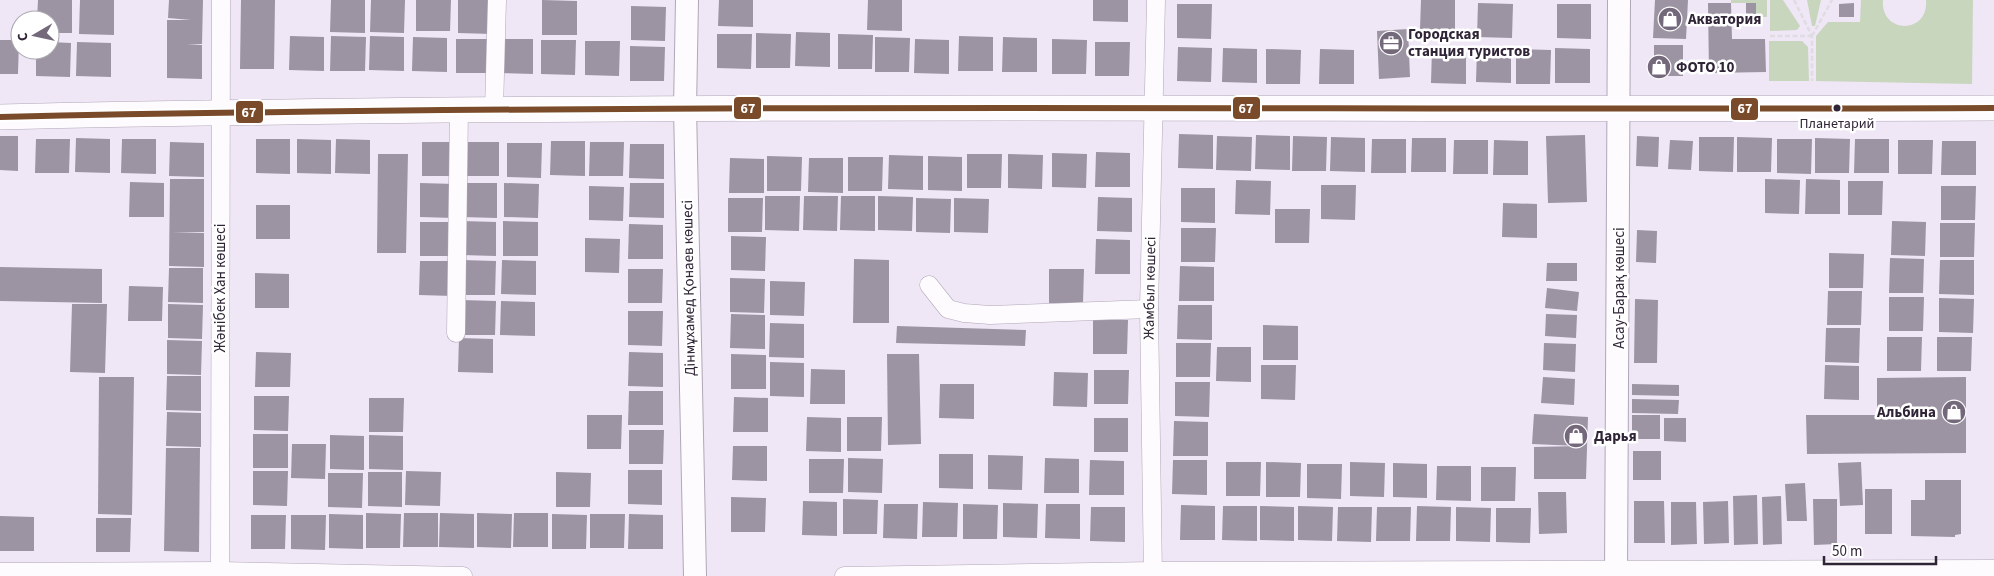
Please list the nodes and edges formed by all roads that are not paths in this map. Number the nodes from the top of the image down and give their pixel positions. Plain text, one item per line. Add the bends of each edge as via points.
1 (221, 0) edge
2 (497, 0) edge
3 (687, 0) edge
4 (1156, 0) edge
5 (1619, 0) edge
6 (1620, 107) junction
7 (685, 108) junction
8 (1155, 108) junction
9 (1994, 108) edge
10 (459, 110) junction
11 (494, 110) junction
12 (220, 112) junction
13 (0, 117) edge
14 (930, 285) dead end
15 (1149, 308) junction
16 (456, 334) dead end
17 (1994, 569) edge
18 (0, 572) edge
19 (1153, 573) edge
20 (1328, 573) edge
21 (1616, 573) edge
22 (220, 574) edge
23 (463, 576) edge
24 (696, 576) edge
25 (844, 576) edge

1 - 12 street, Жәнібек Хан көшесі
2 - 11 street
3 - 7 street, Дінмұхамед Қонаев көшесі
4 - 8 street, Жамбыл көшесі
5 - 6 street, Асау-Барақ көшесі
6 - 8 main road
6 - 9 main road
6 - 21 street, Асау-Барақ көшесі
7 - 8 main road
7 - 11 main road
7 - 24 street, Дінмұхамед Қонаев көшесі
8 - 15 street, Жамбыл көшесі
10 - 11 main road
10 - 12 main road
10 - 16 street
12 - 13 main road
12 - 22 street, Жәнібек Хан көшесі
14 - 15 street via 948,309 964,314
15 - 19 street, Жамбыл көшесі
17 - 21 street
18 - 22 street
19 - 20 street
19 - 25 street
20 - 21 street
22 - 23 street

